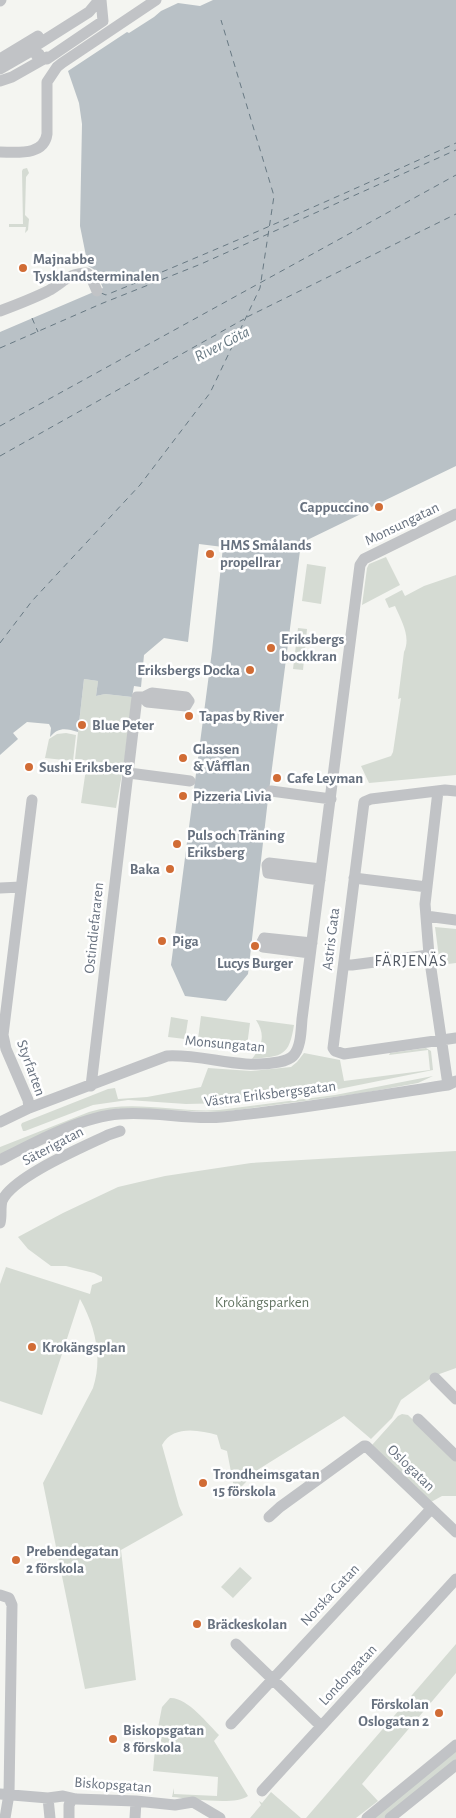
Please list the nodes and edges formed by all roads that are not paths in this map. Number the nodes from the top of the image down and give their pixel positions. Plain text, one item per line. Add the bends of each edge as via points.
1 (100, 0) edge
2 (156, 0) edge
3 (38, 55) junction
4 (0, 59) edge
5 (0, 69) edge
6 (0, 76) edge
7 (0, 81) edge
8 (0, 152) edge
9 (97, 291) dead end
10 (0, 311) edge
11 (456, 514) edge
12 (144, 697) dead end
13 (129, 773) junction
14 (190, 781) dead end
15 (438, 791) junction
16 (456, 791) edge
17 (271, 792) dead end
18 (331, 799) junction
19 (32, 800) dead end
20 (354, 878) junction
21 (427, 887) junction
22 (0, 888) edge
23 (21, 888) junction
24 (426, 916) junction
25 (456, 920) edge
26 (429, 955) junction
27 (344, 964) junction
28 (6, 970) edge
29 (456, 1038) edge
30 (441, 1040) junction
31 (453, 1084) edge
32 (90, 1086) junction
33 (30, 1108) junction
34 (0, 1122) edge
35 (120, 1132) dead end
36 (12, 1154) junction
37 (0, 1160) edge
38 (0, 1165) edge
39 (0, 1223) edge
40 (435, 1378) dead end
41 (456, 1399) edge
42 (418, 1419) dead end
43 (456, 1456) edge
44 (431, 1509) junction
45 (269, 1517) dead end
46 (456, 1532) edge
47 (456, 1580) edge
48 (0, 1594) edge
49 (236, 1644) dead end
50 (273, 1679) junction
51 (231, 1724) dead end
52 (321, 1726) junction
53 (456, 1746) edge
54 (456, 1764) edge
55 (262, 1791) dead end
56 (5, 1794) edge
57 (48, 1798) junction
58 (72, 1799) junction
59 (136, 1801) junction
60 (5, 1818) edge
61 (50, 1818) edge
62 (69, 1818) edge
63 (135, 1818) edge
64 (220, 1818) edge
65 (367, 1818) edge
66 (390, 1818) edge

1 - 3 street via 89,12 32,48
1 - 3 street via 103,21 47,59
1 - 4 street
2 - 8 street via 52,73 47,82 47,134 42,146 31,152
3 - 5 street
3 - 6 street
3 - 7 street via 12,77
9 - 10 street via 87,273 78,273
11 - 18 street, Monsungatan via 363,560 360,566
12 - 13 street, Ostindiefararen via 137,697
13 - 14 street
13 - 32 street, Ostindiefararen
15 - 16 street, Astris Gata
15 - 20 street, Astris Gata via 364,802
15 - 21 street
17 - 18 street
18 - 32 street, Monsungatan via 295,1054 288,1060 264,1064 168,1056
19 - 23 street, Styrfarten
20 - 21 street
20 - 27 street, Astris Gata
21 - 24 street
22 - 23 street
23 - 28 street, Styrfarten
24 - 25 street
24 - 26 street
26 - 27 street
26 - 30 street
27 - 30 street, Astris Gata via 335,1051 344,1054
28 - 33 street, Styrfarten via 3,1035
29 - 30 street, Astris Gata
30 - 31 street
31 - 36 street, Västra Eriksbergsgatan via 203,1118 134,1113 109,1115 84,1122
32 - 33 street, Monsungatan
33 - 34 street, Monsungatan
35 - 39 street, Säterigatan via 36,1170 13,1185 0,1204
36 - 37 street, Västra Eriksbergsgatan
36 - 38 street, Västra Eriksbergsgatan
40 - 41 street
42 - 43 street
44 - 45 street, Oslogatan via 364,1446
44 - 46 street, Oslogatan
44 - 50 street, Norska Gatan
47 - 52 street, Londongatan
48 - 56 street via 9,1598 12,1605
49 - 50 street
50 - 51 street, Norska Gatan
50 - 52 street
52 - 55 street, Londongatan
53 - 65 street
54 - 66 street
56 - 57 street, Biskopsgatan
56 - 60 street
57 - 58 street, Biskopsgatan via 62,1796
57 - 61 street
58 - 59 street, Biskopsgatan
58 - 62 street
59 - 63 street
59 - 64 street, Biskopsgatan via 175,1805 193,1802

